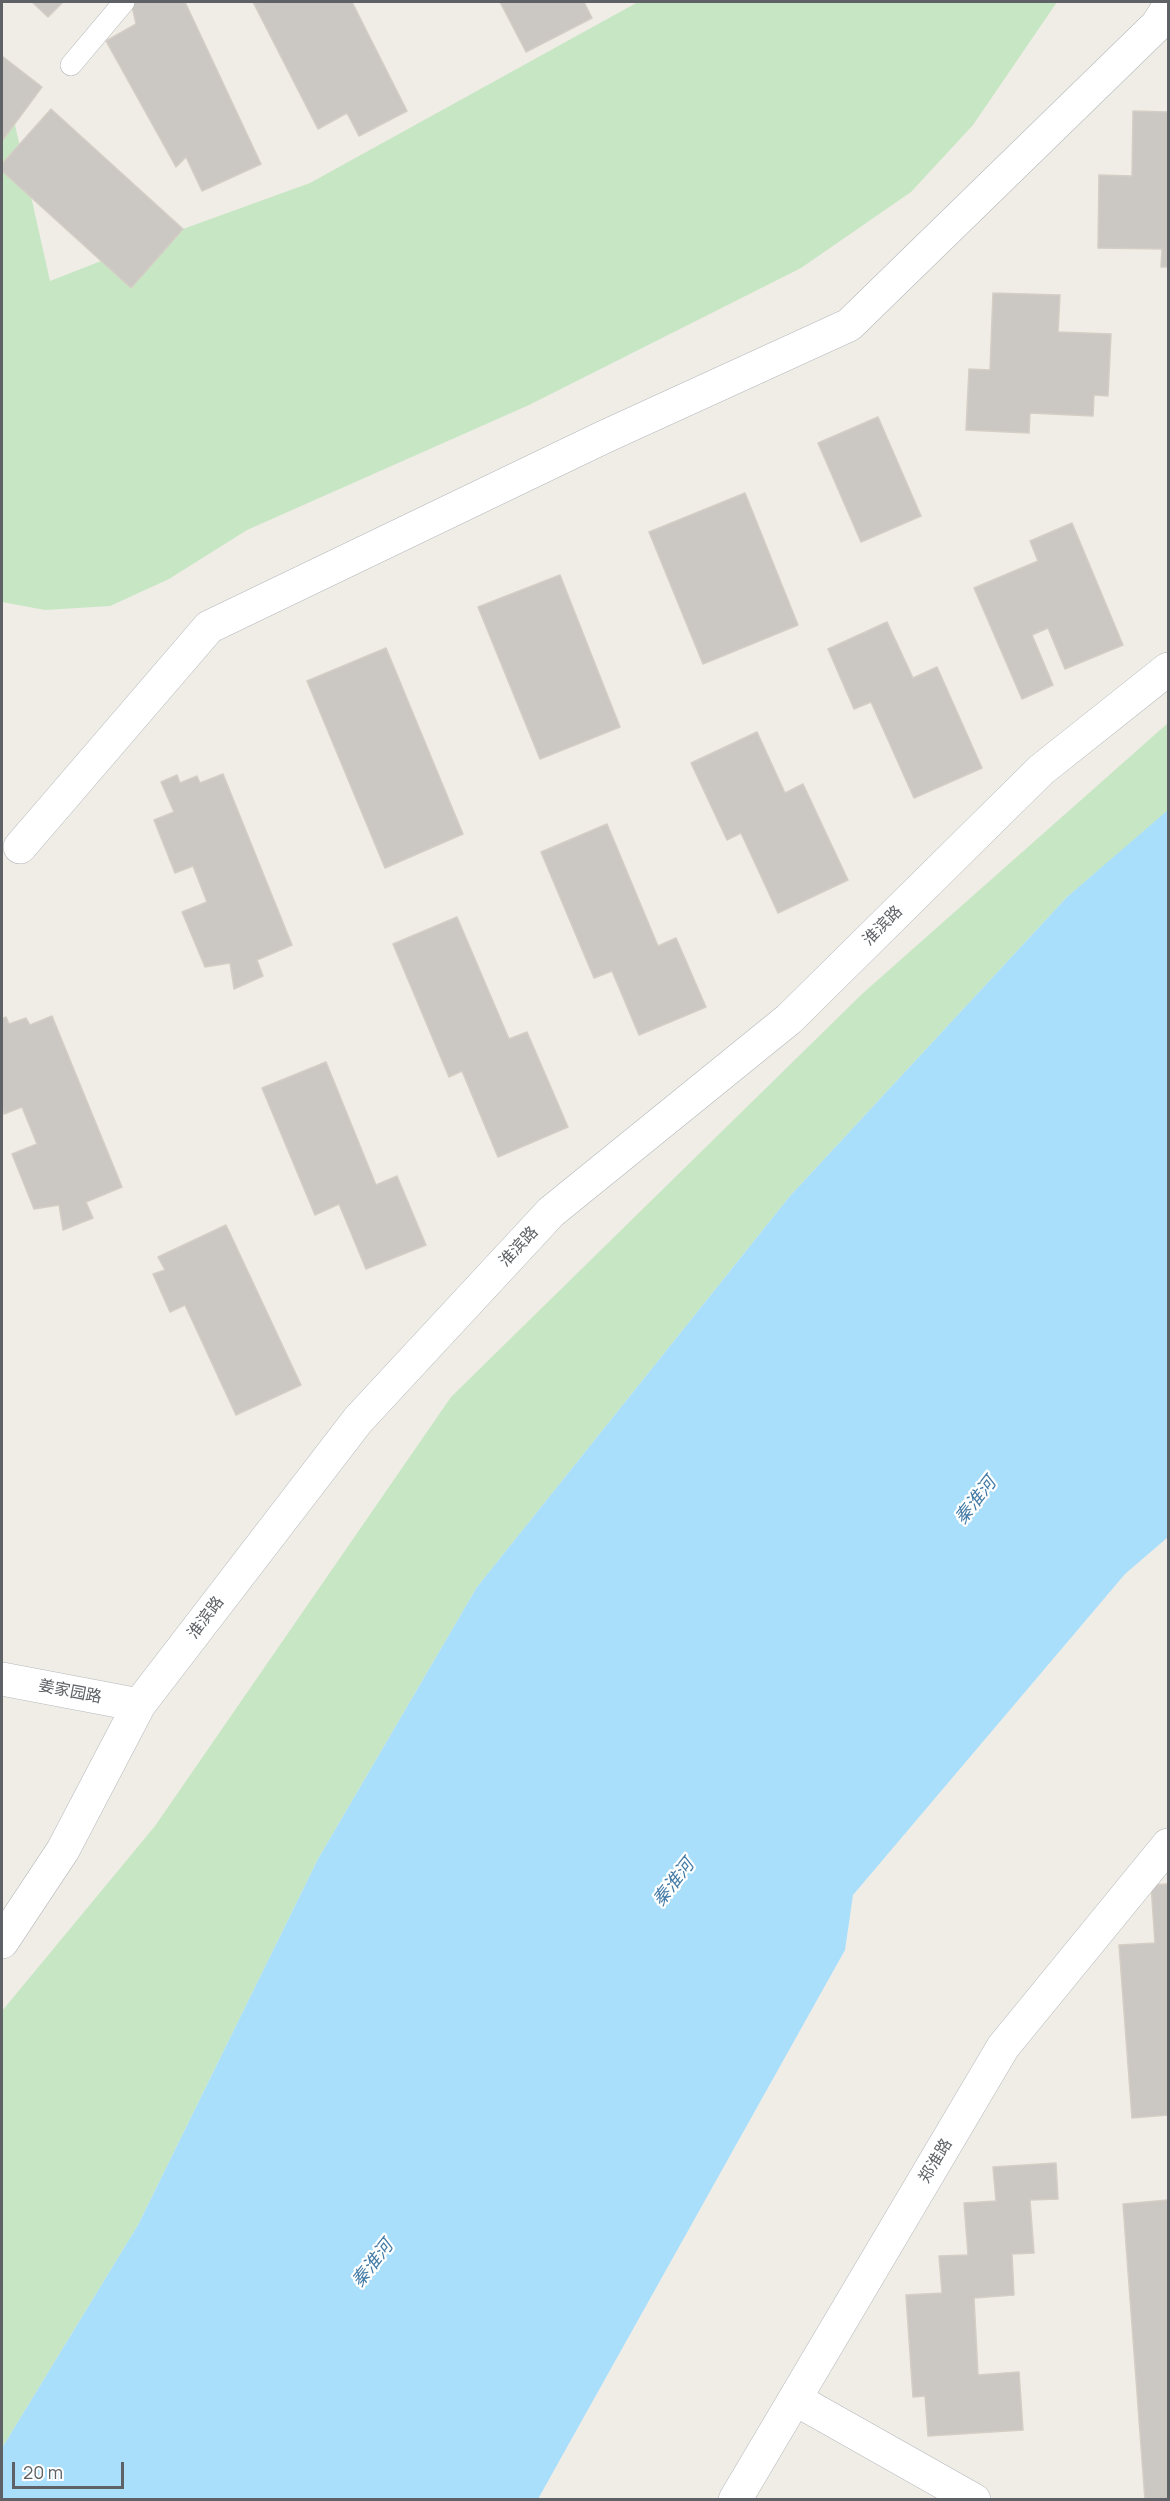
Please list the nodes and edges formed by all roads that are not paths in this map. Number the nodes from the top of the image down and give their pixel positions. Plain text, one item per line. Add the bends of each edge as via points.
1 (124, 2) edge
2 (1168, 8) edge
3 (71, 65) dead end
4 (1168, 669) edge
5 (20, 847) dead end
6 (2, 1679) edge
7 (139, 1706) junction
8 (1168, 1845) edge
9 (2, 1942) edge
10 (795, 2399) junction
11 (735, 2499) edge
12 (974, 2499) edge

1 - 3 lane
2 - 5 street via 1156,25 849,325 604,437 209,627
4 - 7 street, 淮滨路 via 1041,770 789,1019 551,1212 358,1420
6 - 7 street, 姜家园路
7 - 9 street, 淮滨路 via 63,1850
8 - 10 street, 郑淮路 via 1003,2047
10 - 11 street, 郑淮路
10 - 12 street

